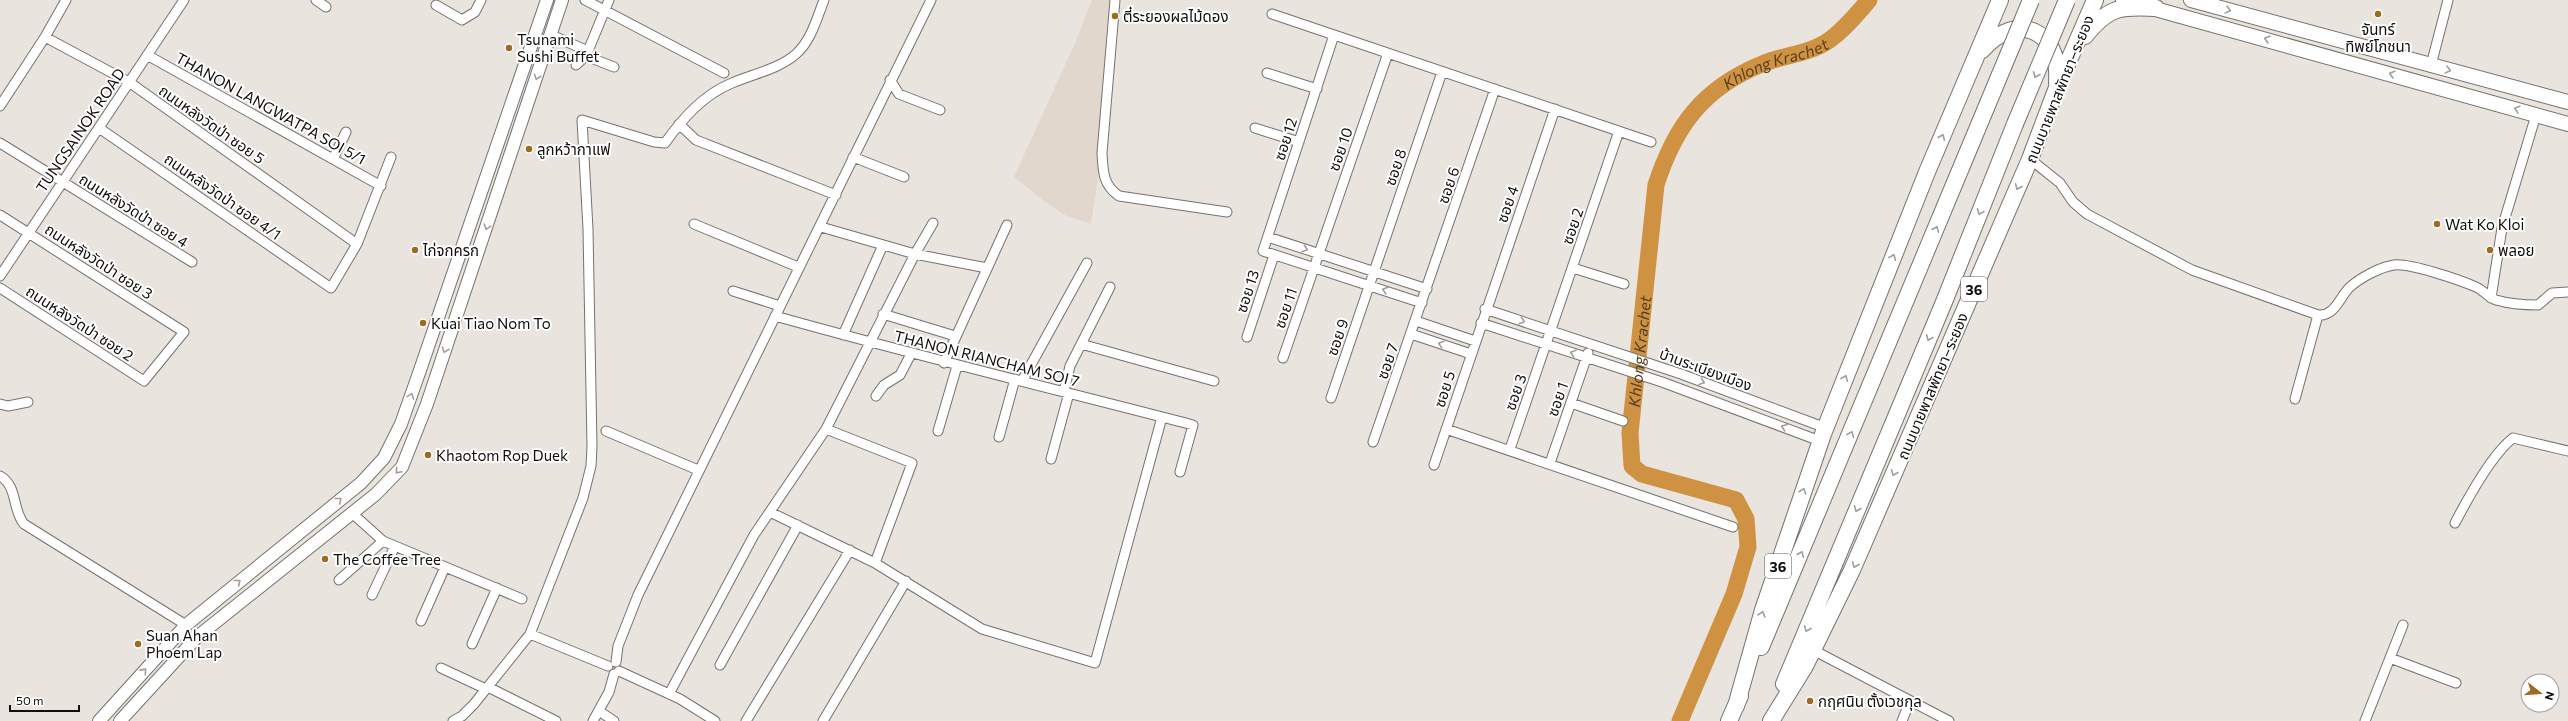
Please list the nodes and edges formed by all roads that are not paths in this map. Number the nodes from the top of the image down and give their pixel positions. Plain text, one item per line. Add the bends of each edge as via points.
1 (66, 0) edge
2 (184, 0) edge
3 (316, 0) edge
4 (480, 0) edge
5 (547, 0) edge
6 (562, 0) edge
7 (585, 0) edge
8 (824, 0) edge
9 (931, 0) edge
10 (1115, 0) edge
11 (2031, 0) edge
12 (2067, 0) edge
13 (2095, 0) edge
14 (2123, 0) edge
15 (2191, 0) edge
16 (2448, 0) edge
17 (607, 4) edge
18 (1996, 4) edge
19 (436, 5) dead end
20 (326, 7) dead end
21 (2156, 8) junction
22 (1272, 14) dead end
23 (551, 35) junction
24 (1334, 35) junction
25 (45, 37) junction
26 (2075, 47) junction
27 (1388, 53) junction
28 (587, 54) junction
29 (147, 55) junction
30 (1977, 56) junction
31 (576, 65) dead end
32 (2431, 65) junction
33 (614, 67) dead end
34 (1442, 72) junction
35 (724, 73) dead end
36 (1267, 73) dead end
37 (890, 80) junction
38 (129, 82) junction
39 (1316, 89) junction
40 (1495, 89) junction
41 (2056, 90) junction
42 (2568, 102) edge
43 (0, 106) edge
44 (1555, 109) junction
45 (940, 110) dead end
46 (2536, 115) junction
47 (679, 124) junction
48 (2568, 124) edge
49 (99, 128) junction
50 (1255, 128) dead end
51 (1619, 131) junction
52 (346, 132) dead end
53 (1299, 142) junction
54 (1651, 142) dead end
55 (0, 143) edge
56 (391, 157) dead end
57 (853, 157) junction
58 (333, 159) junction
59 (2030, 160) junction
60 (904, 177) dead end
61 (63, 182) junction
62 (381, 186) junction
63 (481, 193) junction
64 (836, 195) junction
65 (496, 199) junction
66 (1227, 212) dead end
67 (0, 215) edge
68 (933, 223) dead end
69 (694, 224) dead end
70 (1007, 225) dead end
71 (821, 227) junction
72 (29, 233) junction
73 (1268, 237) junction
74 (357, 244) junction
75 (883, 246) junction
76 (915, 254) junction
77 (1319, 254) junction
78 (1274, 255) junction
79 (192, 262) dead end
80 (1087, 264) dead end
81 (798, 267) junction
82 (1315, 267) junction
83 (988, 268) junction
84 (1573, 268) junction
85 (1374, 272) junction
86 (0, 276) edge
87 (1624, 284) dead end
88 (1369, 285) junction
89 (1110, 287) dead end
90 (0, 288) edge
91 (1426, 289) junction
92 (734, 291) dead end
93 (2568, 292) edge
94 (2491, 298) junction
95 (1422, 303) junction
96 (780, 306) junction
97 (1485, 309) junction
98 (883, 314) junction
99 (2318, 315) junction
100 (775, 316) junction
101 (1416, 321) junction
102 (1481, 323) junction
103 (1551, 331) junction
104 (1411, 334) junction
105 (842, 335) junction
106 (955, 336) junction
107 (1247, 337) dead end
108 (1475, 341) junction
109 (870, 343) junction
110 (1081, 344) junction
111 (1547, 344) junction
112 (1591, 344) junction
113 (911, 354) junction
114 (1471, 354) junction
115 (1587, 357) junction
116 (1283, 358) dead end
117 (1642, 361) junction
118 (944, 363) junction
119 (957, 366) junction
120 (1638, 374) junction
121 (1681, 374) junction
122 (1018, 380) junction
123 (144, 381) joint
124 (1214, 381) dead end
125 (1677, 387) junction
126 (1067, 392) junction
127 (876, 396) dead end
128 (1331, 398) dead end
129 (2295, 399) dead end
130 (28, 402) dead end
131 (1571, 403) junction
132 (0, 404) edge
133 (1162, 417) junction
134 (1623, 420) dead end
135 (826, 429) junction
136 (1446, 429) junction
137 (606, 431) dead end
138 (938, 431) dead end
139 (1823, 434) junction
140 (999, 437) dead end
141 (1373, 442) dead end
142 (1510, 449) junction
143 (2568, 451) edge
144 (1051, 459) dead end
145 (1550, 463) junction
146 (1434, 465) dead end
147 (698, 470) junction
148 (1180, 472) dead end
149 (0, 476) edge
150 (770, 512) junction
151 (353, 514) junction
152 (2455, 523) dead end
153 (798, 524) junction
154 (1733, 527) dead end
155 (383, 542) junction
156 (395, 546) junction
157 (850, 550) junction
158 (876, 563) junction
159 (445, 567) junction
160 (339, 580) dead end
161 (906, 581) junction
162 (497, 588) junction
163 (372, 595) dead end
164 (522, 599) dead end
165 (421, 621) dead end
166 (186, 625) junction
167 (2404, 625) dead end
168 (530, 634) junction
169 (472, 644) dead end
170 (1813, 650) junction
171 (2390, 658) junction
172 (612, 664) junction
173 (720, 665) dead end
174 (441, 668) dead end
175 (617, 673) junction
176 (2456, 683) dead end
177 (487, 688) junction
178 (128, 690) junction
179 (669, 694) junction
180 (139, 700) junction
181 (1910, 701) junction
182 (1736, 706) junction
183 (599, 711) junction
184 (99, 721) edge
185 (120, 721) edge
186 (453, 721) edge
187 (556, 721) edge
188 (593, 721) edge
189 (614, 721) edge
190 (715, 721) edge
191 (746, 721) edge
192 (823, 721) edge
193 (1729, 721) edge
194 (1770, 721) edge
195 (1902, 721) edge
196 (1949, 721) edge
197 (2365, 721) edge

1 - 25 street
2 - 29 street, TUNGSAINOK ROAD
3 - 20 street
4 - 19 street via 475,12 462,20
5 - 63 street
6 - 23 street
7 - 17 street
8 - 47 street via 806,42 796,54 784,62 731,83 712,94 693,108
9 - 37 street
10 - 66 street via 1102,153 1103,174 1109,190 1120,196
182 -> 11 highway, 36, bridge
12 -> 194 highway, ถนนบายพาสพัทยา–ระยอง / 36, bridge
13 - 26 highway, ถนนบายพาสพัทยา–ระยอง / 36
14 - 21 main road
15 -> 32 main road
16 - 32 street
17 - 28 street
17 - 35 street
18 - 30 highway, 36
21 - 26 highway via 2114,9 2096,23
46 -> 21 main road
22 - 24 street
23 - 28 street
23 -> 65 street
24 - 27 street
24 - 39 street, ซอย 12
25 - 38 street, ถนนหลังวัดป่า ซอย 5
25 - 43 street
26 - 41 highway, ถนนบายพาสพัทยา–ระยอง / 36
27 - 34 street
27 - 77 street, ซอย 10
28 - 31 street
28 - 33 street
29 - 38 street, TUNGSAINOK ROAD
29 - 58 street, THANON LANGWATPA SOI 5/1
30 - 41 highway via 1999,34 2021,29 2037,32 2046,39 2054,51 2057,62
139 -> 30 highway, 36 via 1927,172
32 -> 42 main road
34 - 40 street
34 - 85 street, ซอย 8
36 - 39 street
37 - 45 street via 899,94
37 - 57 street
38 - 49 street, TUNGSAINOK ROAD
38 - 74 street, ถนนหลังวัดป่า ซอย 5
39 - 53 street, ซอย 12
40 - 44 street
40 - 91 street, ซอย 6
41 - 59 highway, ถนนบายพาสพัทยา–ระยอง / 36
44 - 51 street
44 - 97 street, ซอย 4
46 - 48 main road
46 - 94 street via 2502,228
47 - 64 street via 696,140
47 - 168 street via 665,143 582,120 588,229 591,466 583,498
49 - 61 street, TUNGSAINOK ROAD
49 - 74 street, ถนนหลังวัดป่า ซอย 4/1 via 331,288
50 - 53 street
51 - 54 street
51 - 84 street, ซอย 2
52 - 58 street
53 - 73 street, ซอย 12
55 - 61 street, ถนนหลังวัดป่า ซอย 4
56 - 62 street
57 - 60 street
57 - 64 street
58 - 62 street, THANON LANGWATPA SOI 5/1
59 - 99 street via 2060,183 2073,202 2087,214 2183,266
59 -> 170 highway, ถนนบายพาสพัทยา–ระยอง / 36 via 1852,570
61 - 72 street, TUNGSAINOK ROAD
61 - 79 street, ถนนหลังวัดป่า ซอย 4
62 - 74 street
63 - 65 street
166 -> 63 street via 361,483 384,458 404,416
64 - 71 street
65 -> 151 street via 424,412 402,467
67 - 72 street, ถนนหลังวัดป่า ซอย 3
68 - 76 street
69 - 81 street
70 - 83 street
71 - 75 street
71 - 81 street
72 - 86 street, TUNGSAINOK ROAD
72 - 123 street, ถนนหลังวัดป่า ซอย 3 via 184,332
73 -> 77 street
73 - 78 street, ซอย 12 via 1263,251
75 - 76 street
75 - 105 street
76 - 83 street
76 - 98 street
77 - 82 street, ซอย 10
77 - 85 street
78 - 82 street
78 - 107 street, ซอย 13
80 - 122 street
81 - 96 street
82 - 88 street
82 - 116 street, ซอย 11
83 - 106 street
84 - 87 street
84 - 103 street, ซอย 2
85 - 88 street, ซอย 8
85 - 91 street
95 -> 88 street
88 - 128 street, ซอย 9
89 - 110 street
90 - 123 street, ถนนหลังวัดป่า ซอย 2
91 - 95 street, ซอย 7
92 - 96 street
93 - 94 street via 2552,293 2538,305 2513,304
94 - 99 street via 2475,286 2406,266 2393,265 2356,282 2345,292 2333,310 2323,316
95 - 101 street, ซอย 7
96 - 100 street
97 - 102 street, ซอย 4
97 -> 103 street, บ้านระเบียงเมือง
98 - 106 street
98 - 109 street
99 - 129 street
100 - 105 street, THANON RIANCHAM SOI 7
100 - 147 street
101 - 104 street, ซอย 7
101 - 108 street
102 - 108 street, ซอย 5
102 - 111 street, บ้านระเบียงเมือง
103 - 111 street, ซอย 2
103 - 112 street, บ้านระเบียงเมือง
114 -> 104 street
104 - 141 street, ซอย 7
105 - 109 street, THANON RIANCHAM SOI 7
106 - 118 street
108 - 114 street, ซอย 5
109 - 113 street, THANON RIANCHAM SOI 7
109 - 135 street
110 - 124 street
110 - 126 street via 1070,366
115 -> 111 street, บ้านระเบียงเมือง
111 - 142 street, ซอย 3
112 - 115 street, ซอย 1
112 - 117 street, บ้านระเบียงเมือง
113 - 118 street, THANON RIANCHAM SOI 7
113 - 127 street via 900,375 884,385
114 - 136 street, ซอย 5
115 - 120 street, บ้านระเบียงเมือง
115 - 131 street, ซอย 1
117 - 120 street
117 - 121 street, บ้านระเบียงเมือง
118 - 119 street, THANON RIANCHAM SOI 7
119 - 122 street, THANON RIANCHAM SOI 7
119 - 138 street
120 - 125 street, บ้านระเบียงเมือง
121 - 125 street
121 -> 139 street, บ้านระเบียงเมือง
122 - 126 street, THANON RIANCHAM SOI 7
122 - 140 street
139 -> 125 street, บ้านระเบียงเมือง
126 - 133 street, THANON RIANCHAM SOI 7
126 - 144 street
130 - 132 street via 8,406
131 - 134 street
131 - 145 street, ซอย 1
133 - 148 street, THANON RIANCHAM SOI 7 via 1193,425
133 - 161 street via 1095,663 982,629
135 - 150 street
135 - 158 street via 912,463
136 - 142 street
136 - 146 street, ซอย 5
137 - 147 street
182 -> 139 highway, 36 via 1763,610
142 - 145 street
143 - 152 street via 2513,438 2506,443 2477,483
145 - 154 street
147 - 172 street via 638,595
149 - 166 street via 10,486 16,510 24,524
150 - 153 street
150 - 179 street via 754,535
151 - 155 street
151 - 180 street via 197,637
153 - 157 street
153 - 173 street
155 - 156 street
155 - 160 street
156 - 159 street
156 - 163 street
157 - 158 street
157 - 191 street
158 - 161 street
159 - 162 street
159 - 165 street
161 - 192 street
162 - 164 street
162 - 169 street
178 -> 166 street
167 - 171 street
168 - 172 street
168 - 177 street
170 - 181 street
170 - 194 highway, ถนนบายพาสพัทยา–ระยอง / 36
171 - 176 street
171 - 197 street
172 - 175 street via 608,671
174 - 177 street
175 - 179 street
175 - 183 street
177 - 186 street via 462,716
177 - 187 street
178 - 180 street
178 - 184 street
179 - 190 street
180 - 185 street
181 - 195 street
181 - 196 street
182 - 193 highway, 36
183 - 188 street
183 - 189 street

